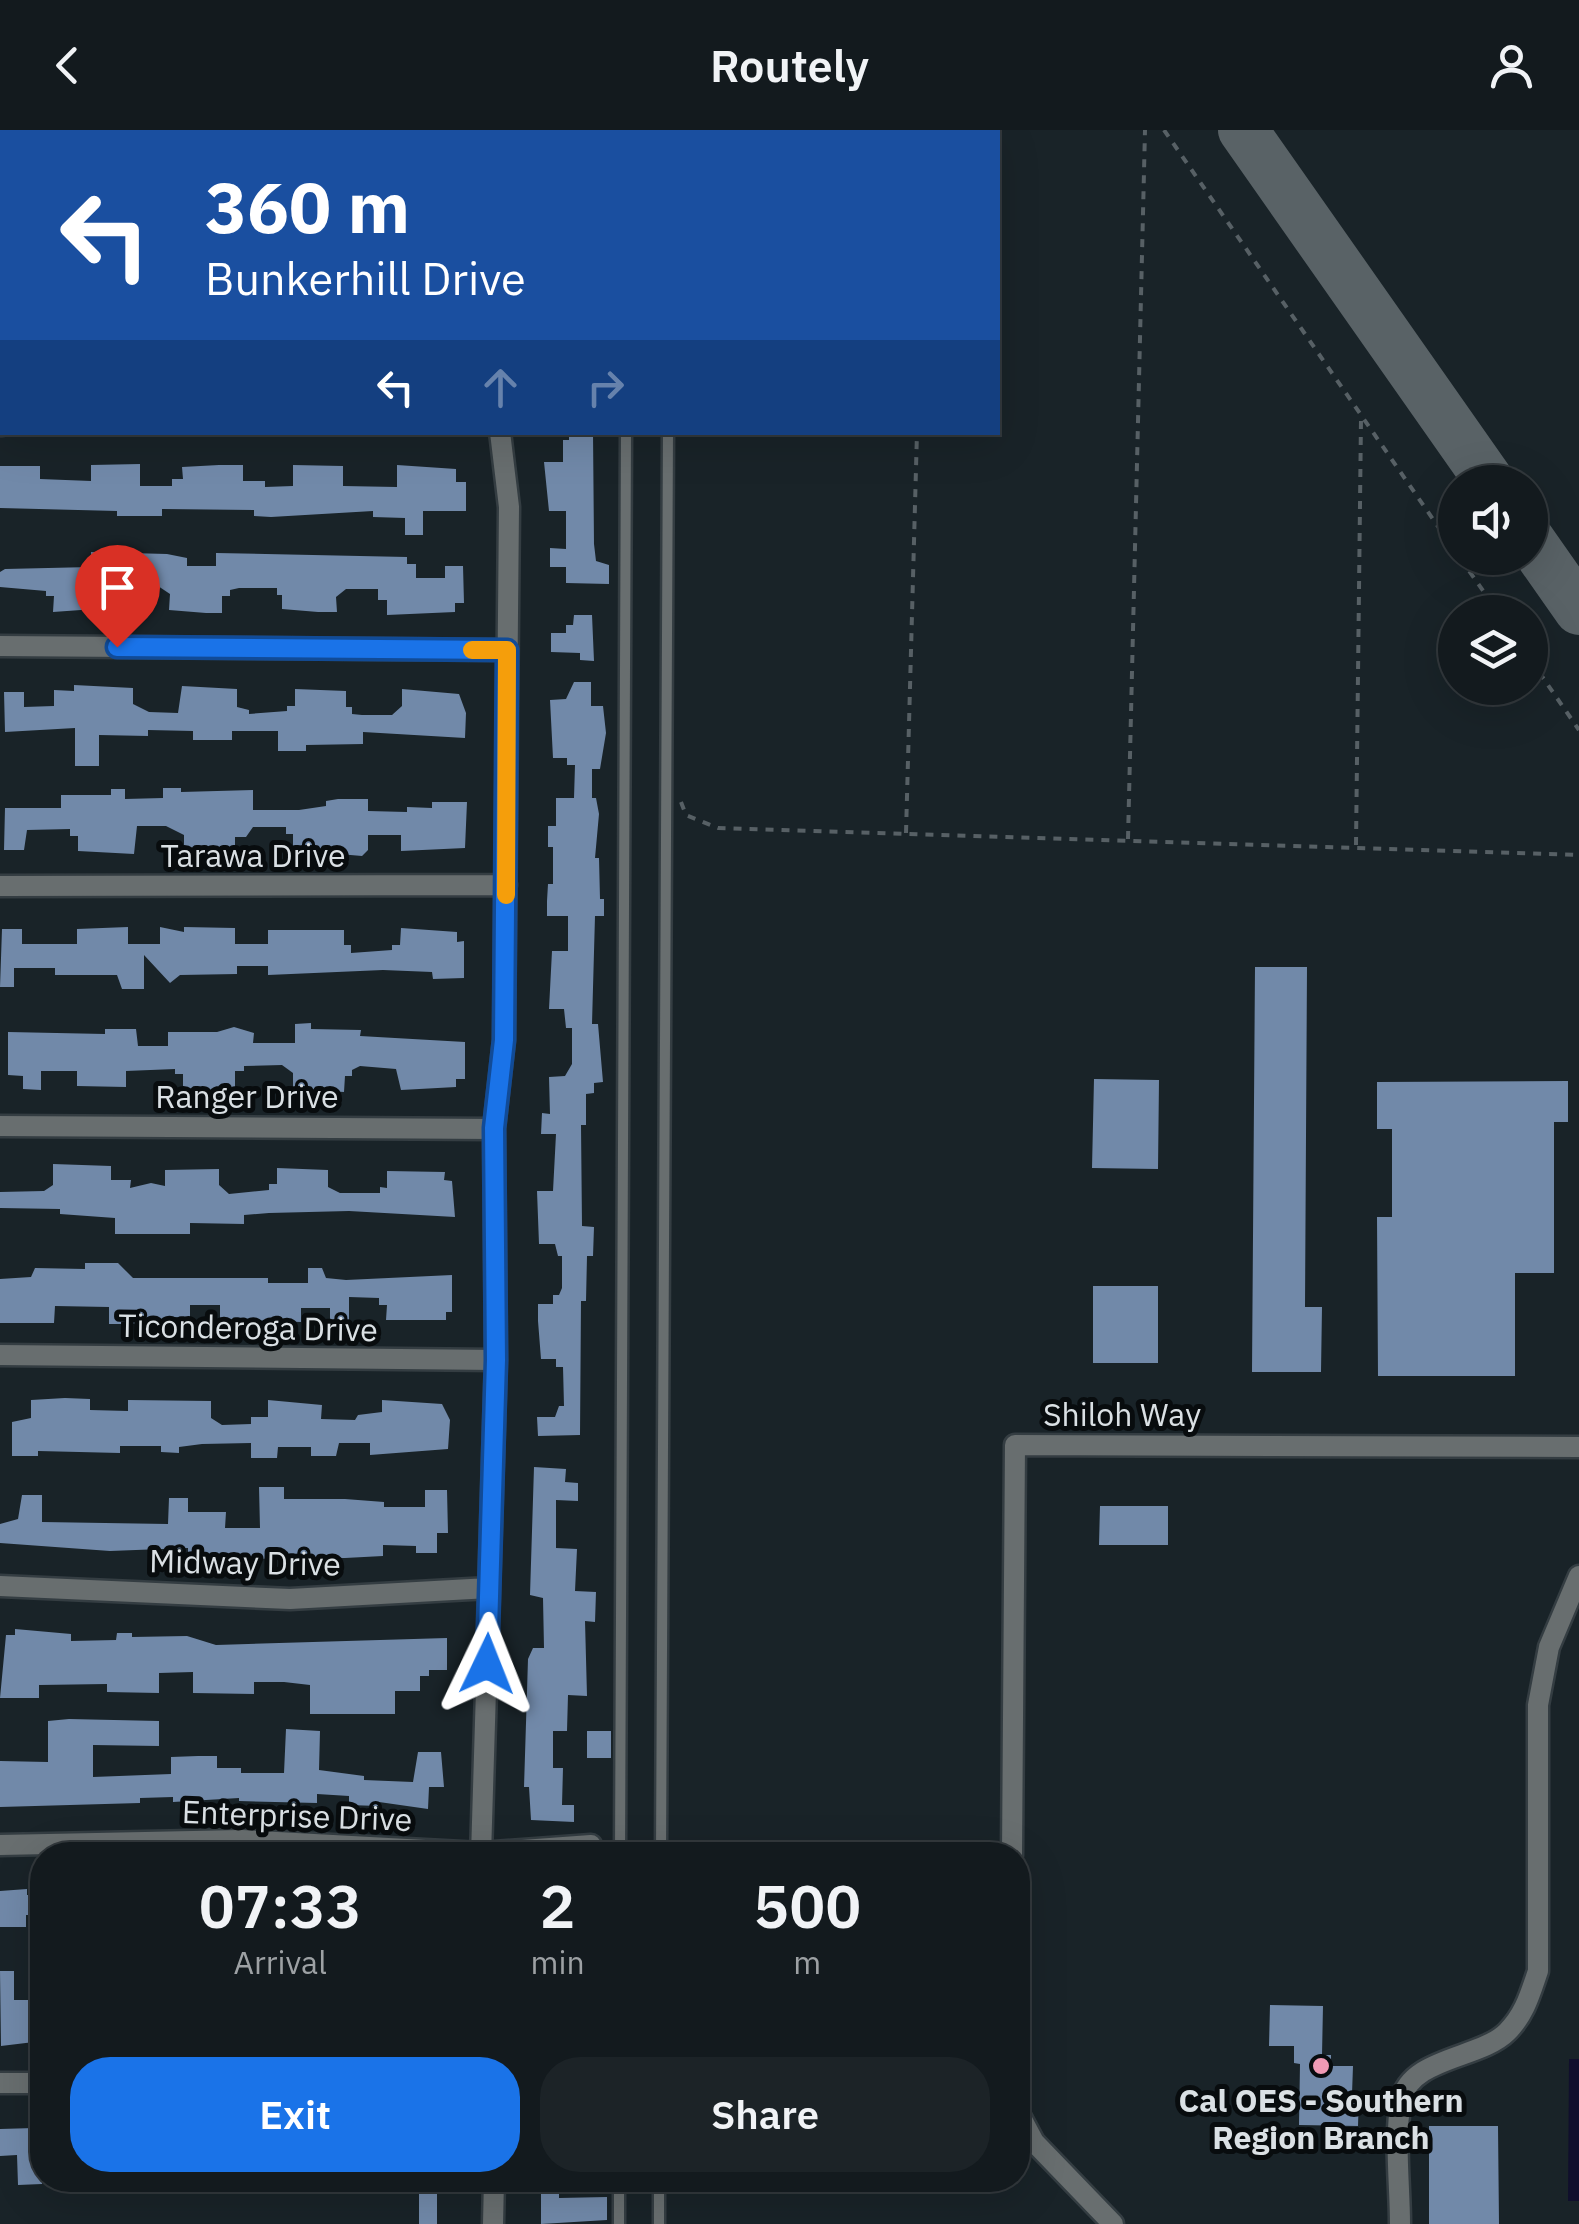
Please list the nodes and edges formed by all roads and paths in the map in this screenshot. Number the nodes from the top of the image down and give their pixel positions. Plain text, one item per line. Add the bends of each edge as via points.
1 (1146, 130) edge
2 (1164, 130) edge
3 (1362, 416) junction
4 (500, 435) edge
5 (626, 435) edge
6 (668, 435) edge
7 (917, 435) edge
8 (1438, 526) edge
9 (0, 646) edge
10 (507, 650) junction
11 (1548, 685) edge
12 (1579, 730) edge
13 (681, 803) dead end
14 (906, 833) junction
15 (1128, 839) junction
16 (1356, 845) junction
17 (1579, 855) edge
18 (506, 885) junction
19 (0, 886) edge
20 (0, 1126) edge
21 (494, 1128) junction
22 (0, 1355) edge
23 (496, 1360) junction
24 (1579, 1446) edge
25 (1579, 1576) edge
26 (0, 1586) edge
27 (489, 1588) junction
28 (145, 1842) edge
29 (275, 1842) edge
30 (481, 1842) edge
31 (620, 1842) edge
32 (661, 1842) edge
33 (1012, 1842) edge
34 (30, 1844) edge
35 (0, 1845) edge
36 (30, 2083) edge
37 (0, 2084) edge
38 (1030, 2134) edge
39 (494, 2192) edge
40 (619, 2192) edge
41 (659, 2192) edge
42 (494, 2224) edge
43 (619, 2224) edge
44 (659, 2224) edge
45 (1113, 2224) edge
46 (1400, 2224) edge

1 - 15 path
2 - 3 path
3 - 8 path
3 - 16 path
4 - 10 street via 509,507
5 - 31 lane
6 - 32 lane
7 - 14 path
9 - 10 street
10 - 18 street
11 - 12 path
13 - 14 path via 686,815 718,828
14 - 15 path
15 - 16 path
16 - 17 path
18 - 19 street, Tarawa Drive
18 - 21 street via 504,1040
20 - 21 street, Ranger Drive
21 - 23 street
22 - 23 street, Ticonderoga Drive
23 - 27 street
24 - 33 street, Shiloh Way via 1015,1445
25 - 46 street via 1549,1647 1538,1705 1538,1971 1525,2011 1505,2034 1417,2076 1402,2098
26 - 27 street, Midway Drive via 290,1600
27 - 30 street
28 - 29 street, Enterprise Drive
34 - 35 street, Enterprise Drive
36 - 37 street
38 - 45 street
39 - 42 street
40 - 43 lane
41 - 44 lane

